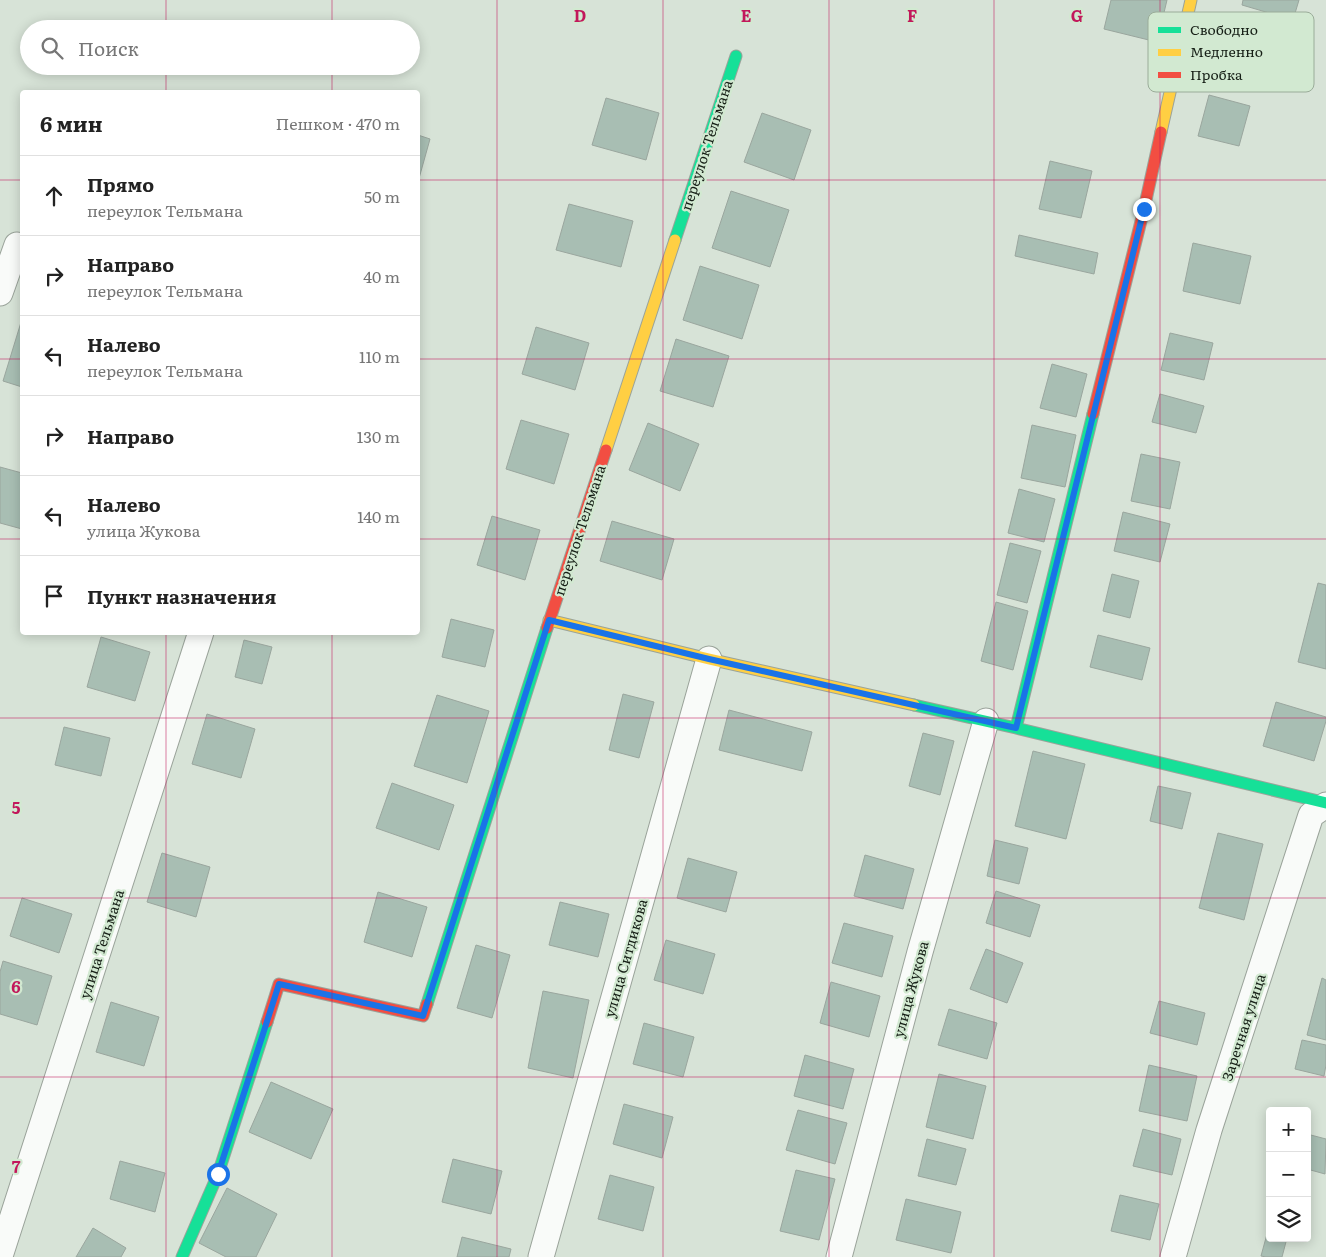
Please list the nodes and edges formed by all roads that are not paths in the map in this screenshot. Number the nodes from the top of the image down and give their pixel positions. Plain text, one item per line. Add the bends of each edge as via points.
1 (736, 56) dead end
2 (1170, 92) edge
3 (17, 245) dead end
4 (0, 293) edge
5 (549, 620) junction
6 (200, 635) edge
7 (709, 659) junction
8 (986, 721) junction
9 (1016, 728) junction
10 (1326, 804) edge
11 (0, 1256) edge
12 (182, 1257) edge
13 (541, 1257) edge
14 (839, 1257) edge
15 (1173, 1257) edge

1 - 5 street, переулок Тельмана
2 - 9 street
3 - 4 street
5 - 7 street
5 - 12 street, переулок Тельмана via 423,1016 279,984 218,1174
6 - 11 street, улица Тельмана
7 - 8 street
7 - 13 street, улица Ситдикова
8 - 9 street
8 - 14 street, улица Жукова via 920,952
9 - 10 street
10 - 15 street, Заречная улица via 1310,815 1212,1121

